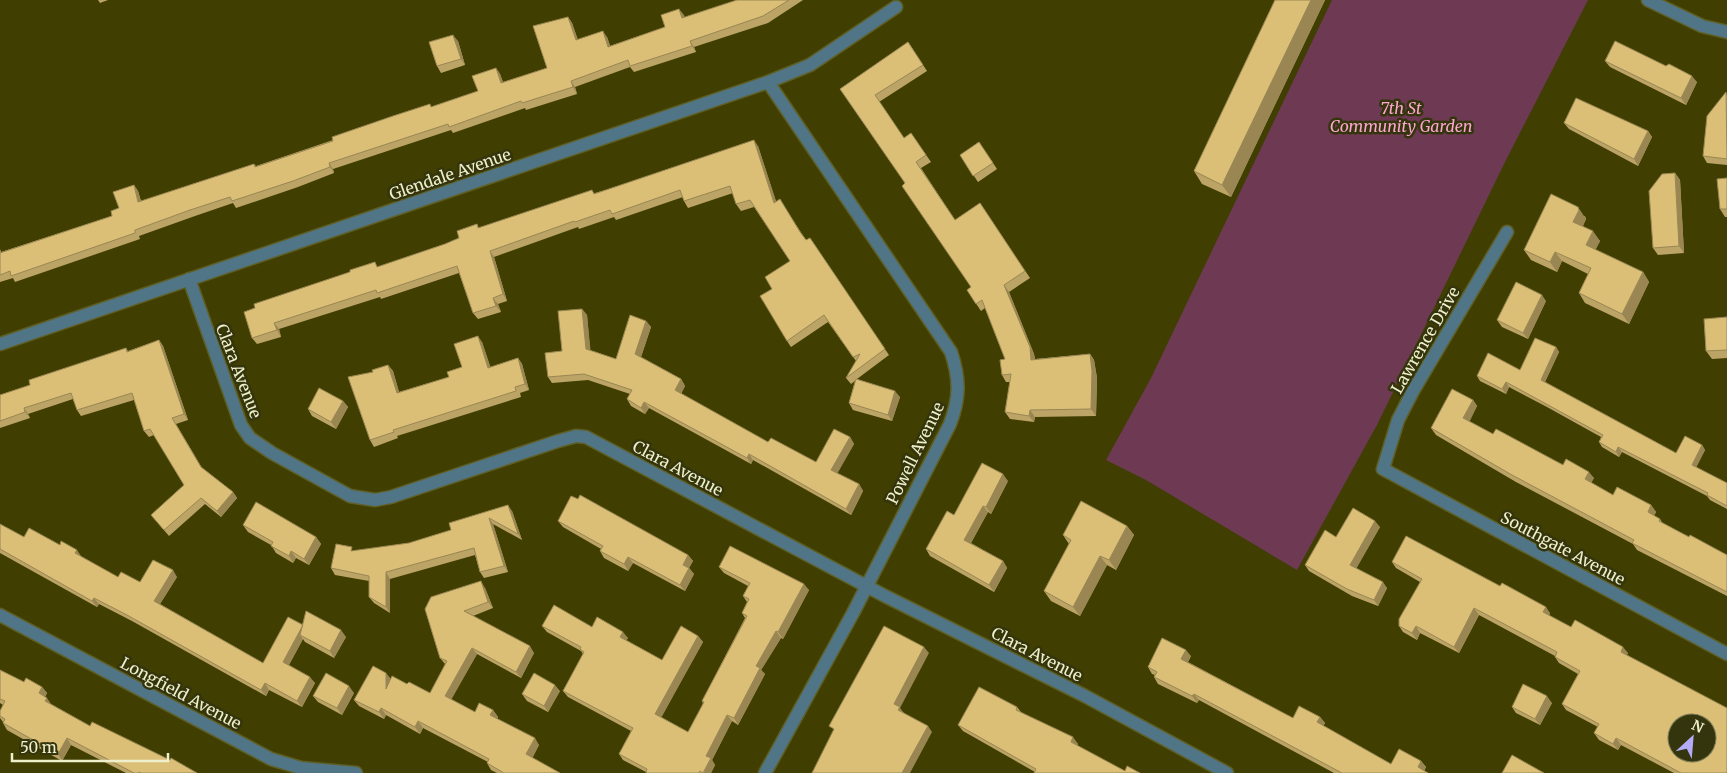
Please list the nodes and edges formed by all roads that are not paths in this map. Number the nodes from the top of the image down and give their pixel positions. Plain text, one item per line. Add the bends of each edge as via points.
1 (1648, 0) edge
2 (896, 7) dead end
3 (1727, 32) edge
4 (768, 82) junction
5 (1507, 232) dead end
6 (189, 279) junction
7 (0, 344) edge
8 (1383, 469) joint
9 (866, 585) junction
10 (0, 615) edge
11 (1727, 654) edge
12 (356, 773) edge
13 (765, 773) edge
14 (1227, 773) edge

1 - 3 street via 1702,26
2 - 4 street, Glendale Avenue via 810,65
4 - 6 street, Glendale Avenue
4 - 9 street, Powell Avenue via 939,332 957,370 959,393 950,424
5 - 8 street, Lawrence Drive via 1412,391 1398,420
6 - 7 street, Glendale Avenue
6 - 9 street, Clara Avenue via 241,425 250,438 350,496 375,500 391,497 558,441 586,436
8 - 11 street, Southgate Avenue
9 - 13 street, Powell Avenue
9 - 14 street, Clara Avenue via 1085,696
10 - 12 street, Longfield Avenue via 271,759 301,768

